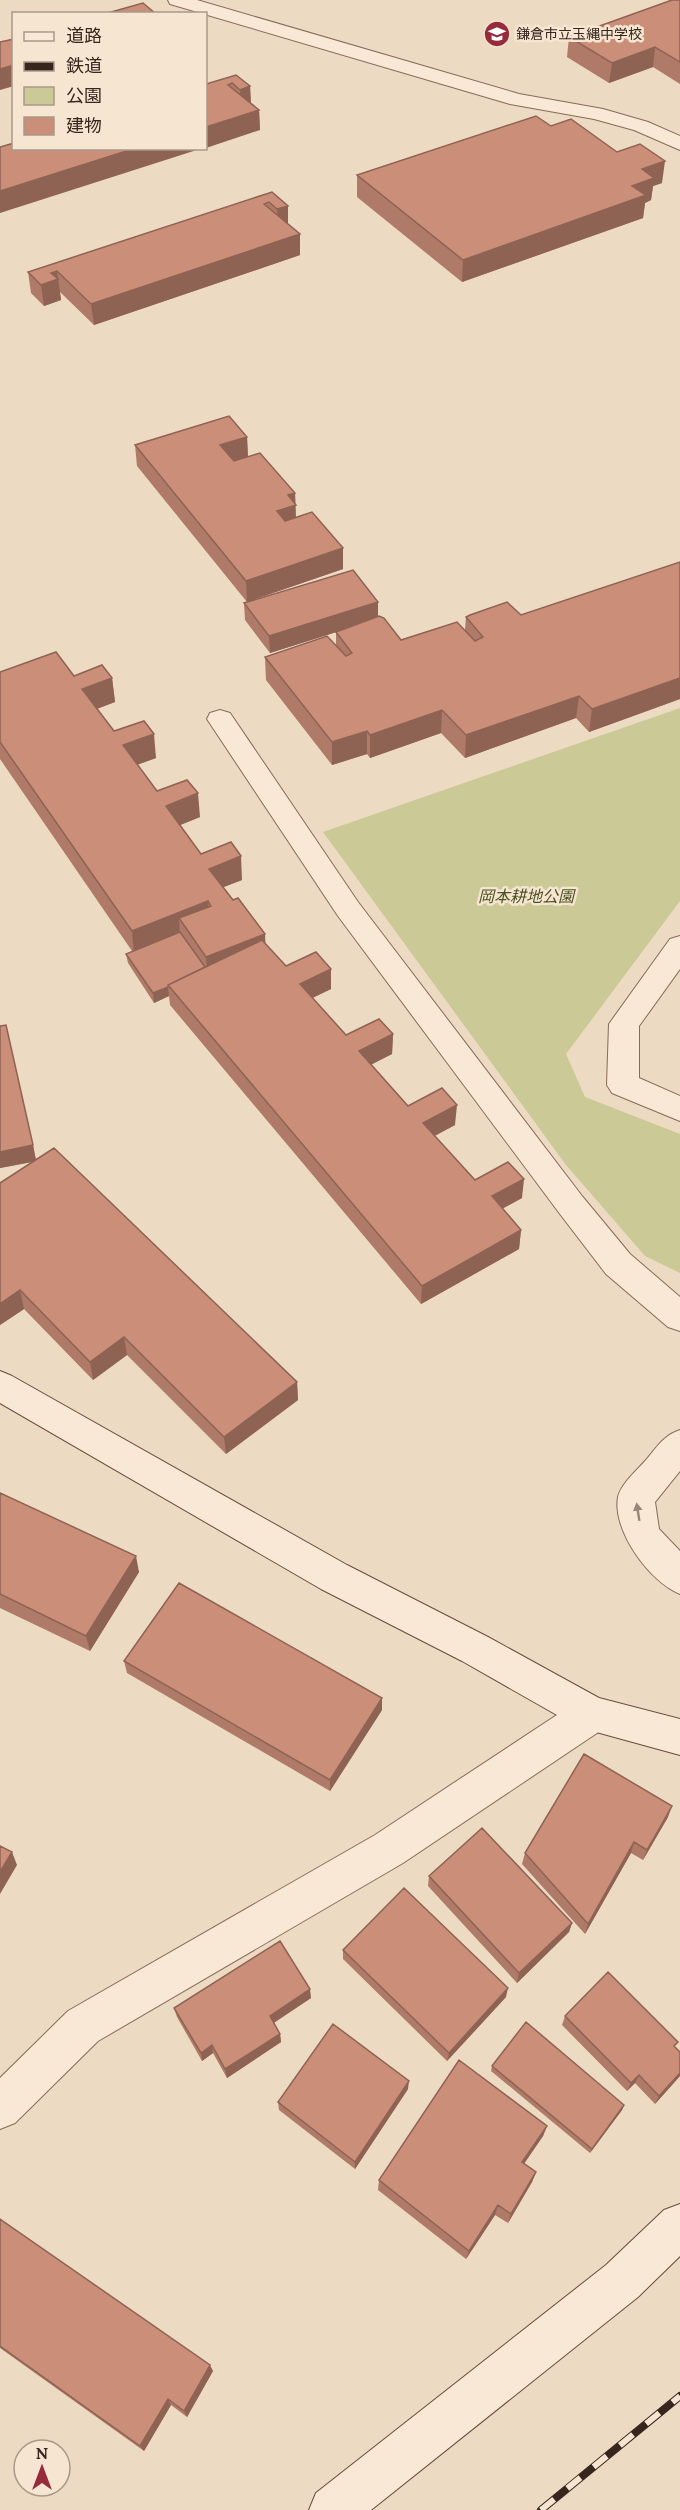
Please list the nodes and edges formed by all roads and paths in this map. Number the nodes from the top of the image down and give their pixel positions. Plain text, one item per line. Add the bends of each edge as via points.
1 (177, 0) edge
2 (680, 144) edge
3 (220, 719) dead end
4 (680, 947) edge
5 (680, 1109) edge
6 (680, 1317) edge
7 (0, 1386) edge
8 (680, 1445) edge
9 (680, 1576) edge
10 (592, 1714) junction
11 (680, 1737) edge
12 (0, 2108) edge
13 (680, 2226) edge
14 (333, 2510) edge

1 - 2 street via 517,100 596,112
3 - 6 street via 348,909 528,1149 618,1264
4 - 5 street via 624,1024 622,1085
7 - 10 street via 334,1577
9 -> 8 street via 642,1536 636,1498
10 - 11 street
10 - 12 street via 389,1849 83,2026
13 - 14 street via 622,2281

